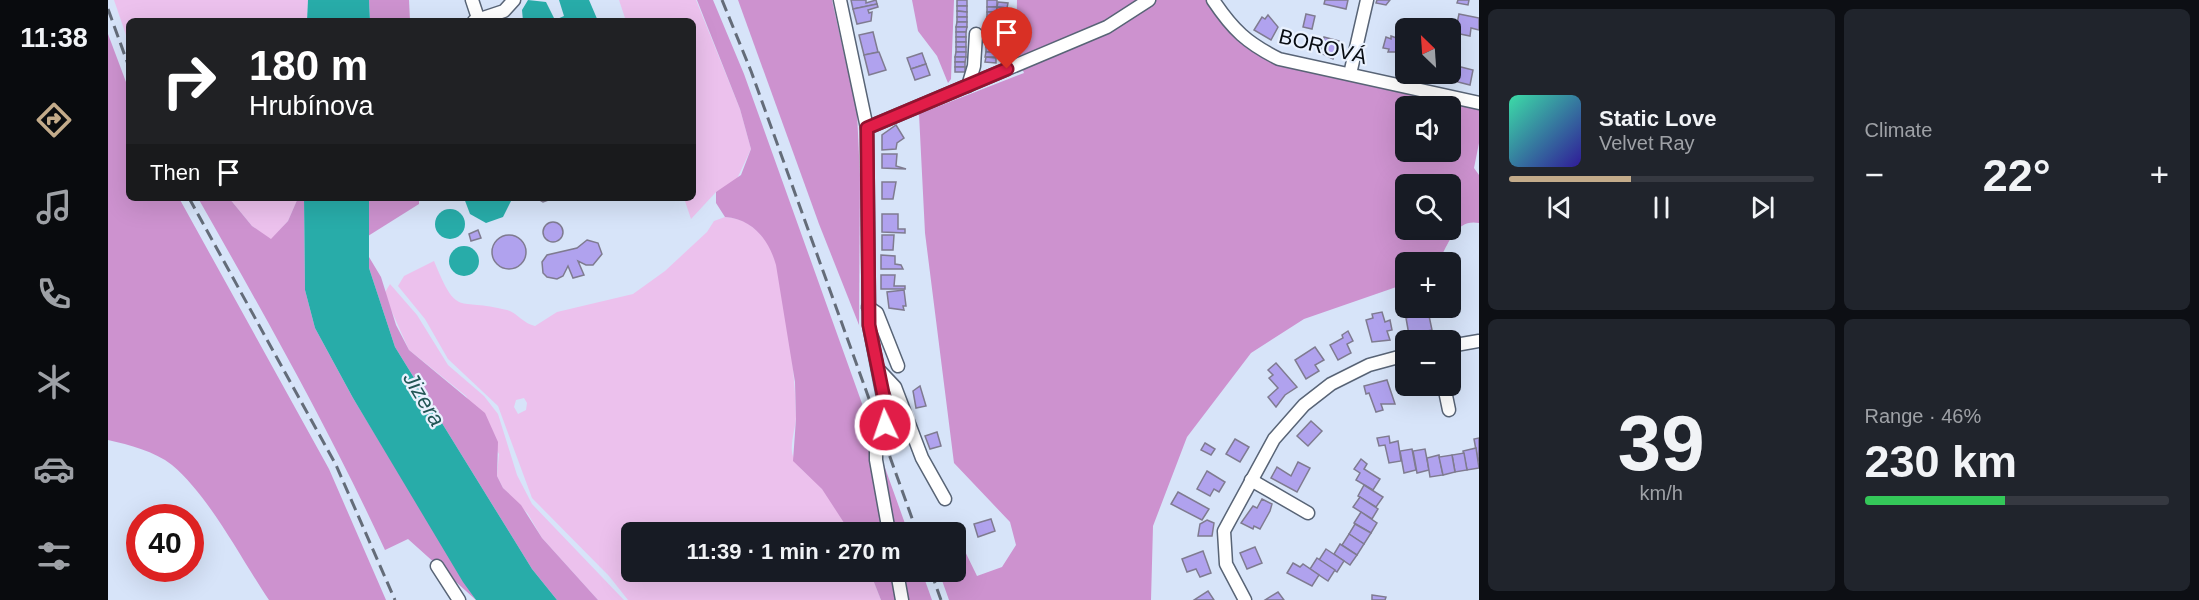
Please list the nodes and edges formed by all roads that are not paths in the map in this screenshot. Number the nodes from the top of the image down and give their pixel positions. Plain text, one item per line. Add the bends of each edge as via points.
1 (472, 0) edge
2 (514, 0) edge
3 (840, 0) edge
4 (1149, 0) edge
5 (1213, 0) edge
6 (1367, 0) edge
7 (476, 18) edge
8 (483, 18) edge
9 (976, 34) dead end
10 (1350, 74) junction
11 (968, 86) junction
12 (1479, 103) edge
13 (867, 128) junction
14 (868, 307) junction
15 (1479, 341) edge
16 (1461, 344) edge
17 (1395, 359) edge
18 (898, 366) dead end
19 (877, 368) junction
20 (1446, 396) edge
21 (1449, 410) dead end
22 (1251, 480) junction
23 (945, 499) dead end
24 (1308, 513) dead end
25 (887, 522) edge
26 (437, 566) dead end
27 (899, 582) edge
28 (459, 600) edge
29 (902, 600) edge
30 (1245, 600) edge

1 - 7 street
2 - 8 street via 504,11
3 - 13 street
4 - 11 street via 1107,27
5 - 10 street, BOROVÁ via 1228,23 1251,45 1279,59
6 - 10 street
9 - 11 street
10 - 12 street, BOROVÁ
11 - 13 street
13 - 14 street
14 - 18 street via 877,313
14 - 19 street
15 - 16 street
17 - 22 street via 1358,370 1318,394 1293,415 1274,439
19 - 23 street via 895,387 922,458
19 - 25 street via 887,417 876,460
20 - 21 street
22 - 24 street
22 - 30 street via 1224,531 1226,564
26 - 28 street
27 - 29 street

